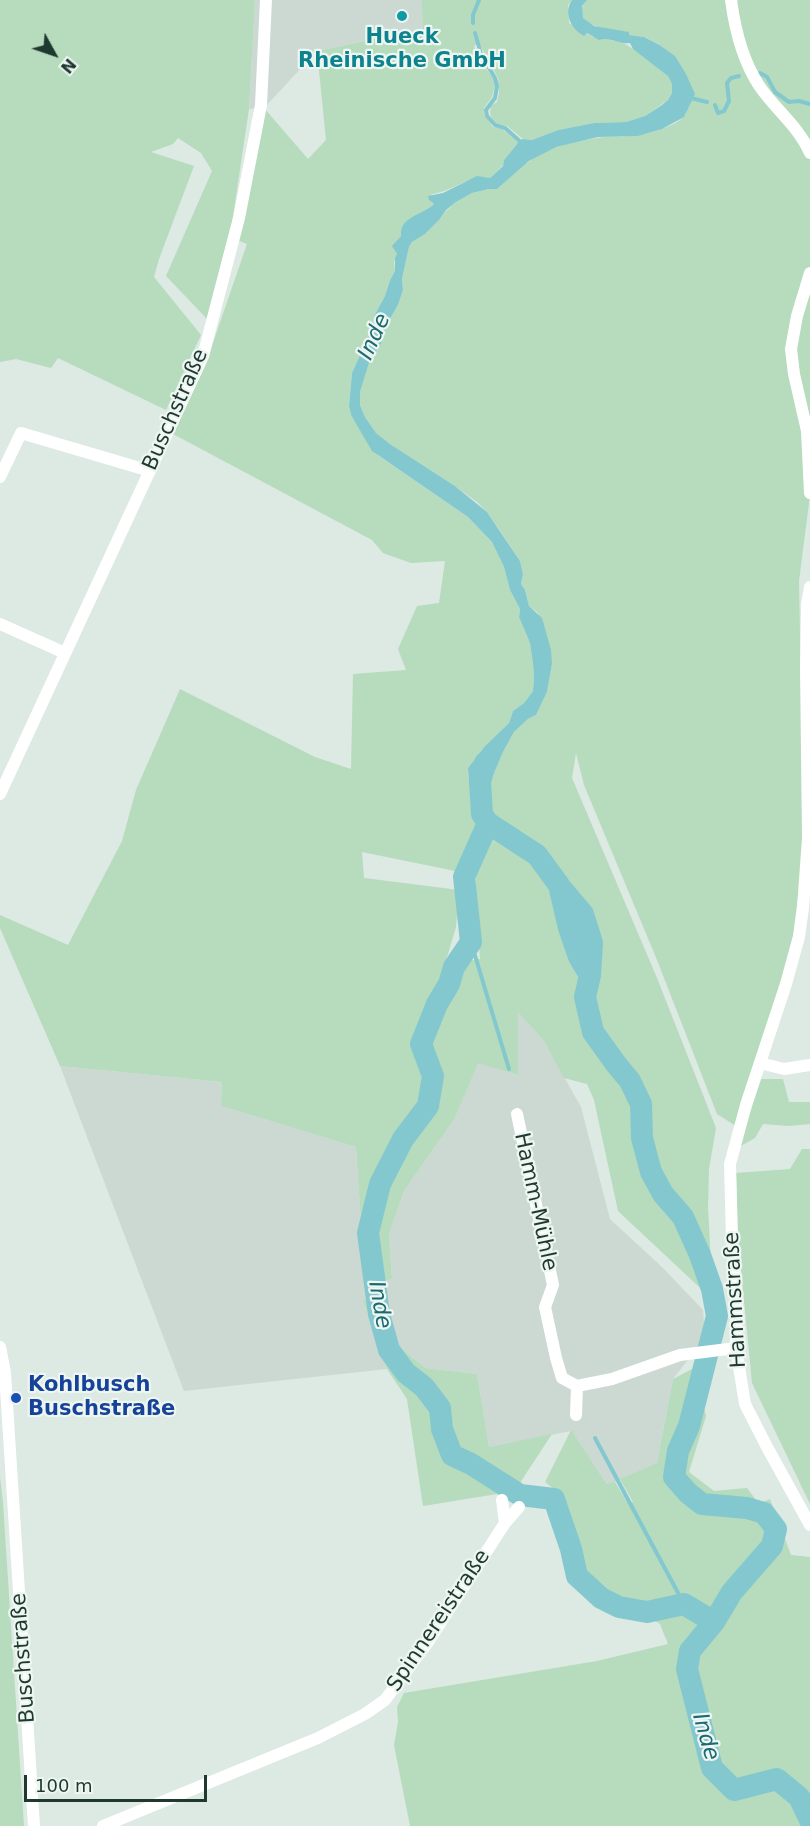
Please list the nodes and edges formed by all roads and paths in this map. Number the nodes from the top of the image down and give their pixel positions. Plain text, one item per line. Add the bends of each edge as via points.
1 (266, 0) edge
2 (731, 0) edge
3 (810, 153) edge
4 (810, 273) edge
5 (808, 431) edge
6 (150, 471) junction
7 (0, 477) edge
8 (810, 493) edge
9 (810, 587) edge
10 (0, 624) edge
11 (65, 652) junction
12 (0, 794) edge
13 (760, 1063) junction
14 (810, 1065) edge
15 (517, 1114) dead end
16 (0, 1347) edge
17 (736, 1348) junction
18 (577, 1386) junction
19 (576, 1415) dead end
20 (502, 1500) dead end
21 (519, 1507) dead end
22 (505, 1523) junction
23 (810, 1525) edge
24 (34, 1826) edge
25 (103, 1826) edge

1 - 6 street, Buschstraße via 261,105 239,218 203,356
2 - 3 street via 733,19 754,77
4 - 5 street via 791,349
5 - 8 street
6 - 7 street via 21,433
6 - 11 street, Buschstraße
9 - 13 street, Hammstraße via 806,657 808,828 803,908 786,984
10 - 11 street
11 - 12 street, Buschstraße
13 - 14 street via 784,1069
13 - 17 street, Hammstraße via 730,1164
15 - 18 street, Hamm-Mühle via 553,1285 545,1307 554,1350 562,1378
16 - 24 street, Buschstraße via 5,1373
17 - 18 street via 680,1355 612,1379
17 - 23 street, Hammstraße via 745,1404
18 - 19 street
20 - 22 street
21 - 22 street, Spinnereistraße
22 - 25 street, Spinnereistraße via 428,1642 385,1700 318,1738

